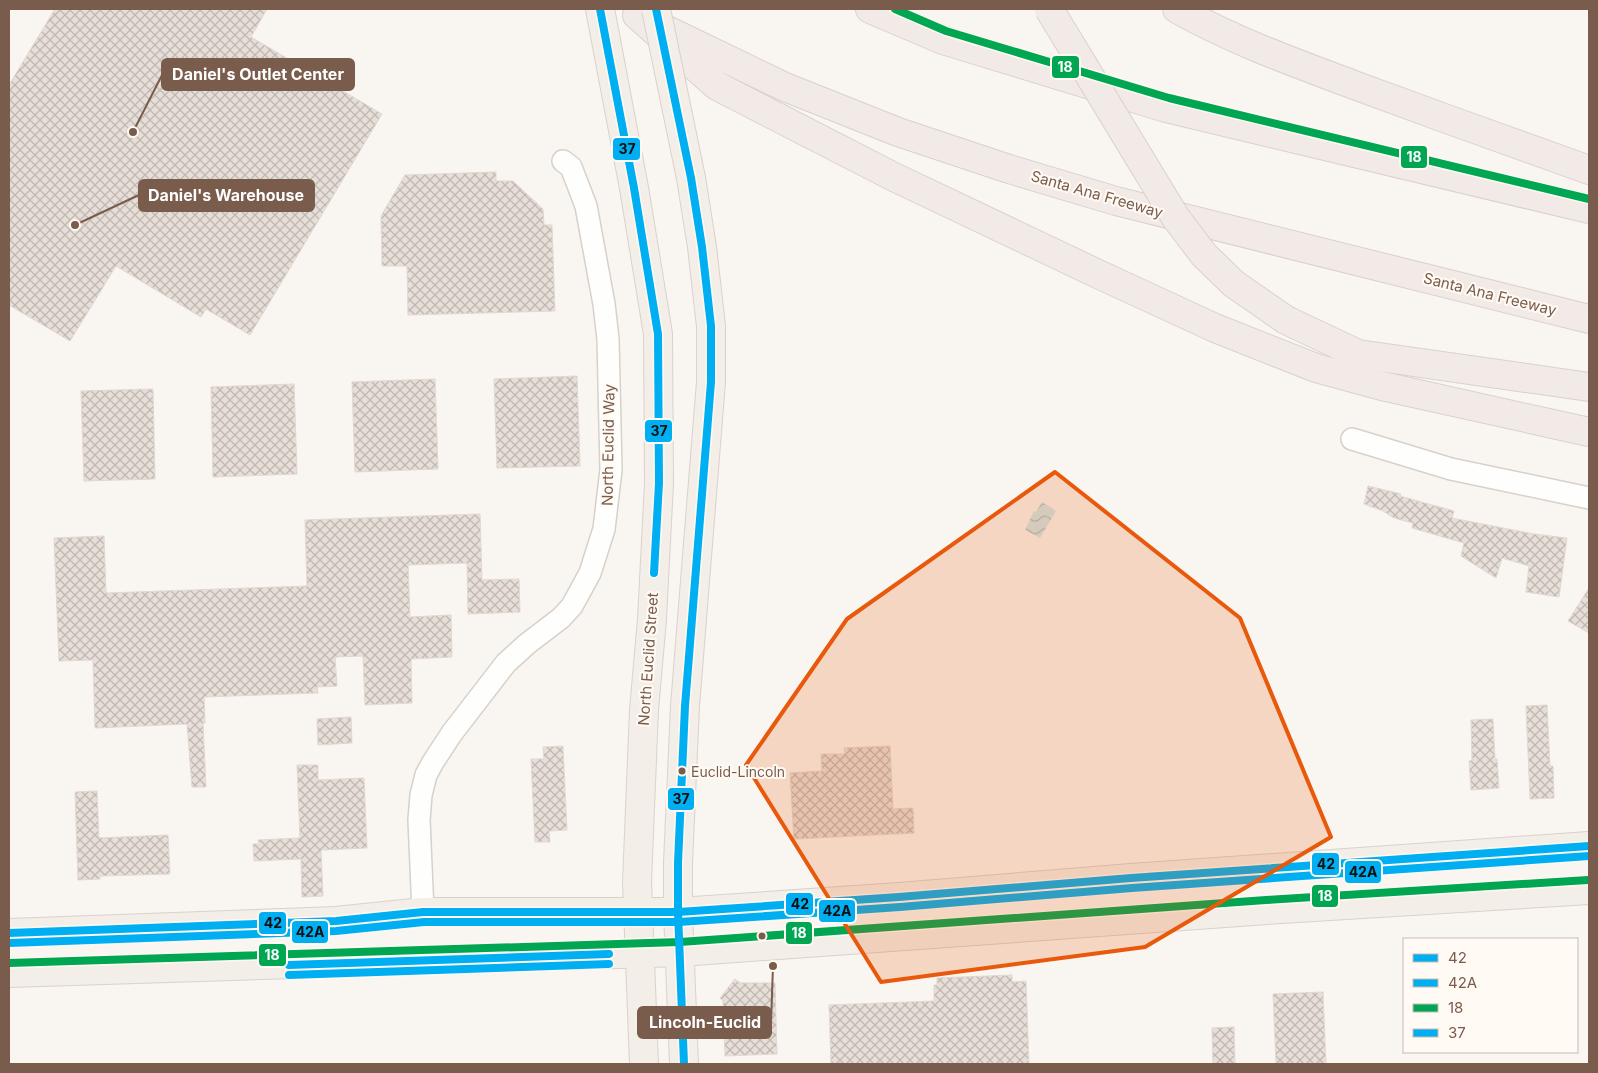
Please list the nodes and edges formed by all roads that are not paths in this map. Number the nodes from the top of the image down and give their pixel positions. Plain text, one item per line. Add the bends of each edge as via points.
1 (600, 9) edge
2 (870, 9) edge
3 (1049, 9) edge
4 (1177, 9) edge
5 (640, 11) edge
6 (564, 161) dead end
7 (1589, 170) edge
8 (1589, 209) edge
9 (1589, 319) edge
10 (1589, 387) edge
11 (1589, 432) edge
12 (1352, 439) dead end
13 (1589, 498) edge
14 (1589, 846) edge
15 (1589, 890) edge
16 (423, 912) junction
17 (638, 912) junction
18 (678, 912) junction
19 (39, 932) junction
20 (9, 933) edge
21 (681, 952) junction
22 (641, 954) junction
23 (42, 972) junction
24 (9, 973) edge
25 (644, 1064) edge
26 (684, 1064) edge

1 - 17 main road, North Euclid Street via 658,334 659,483 644,710
2 - 8 highway via 943,40 1166,108
3 - 10 highway, bridge via 1176,218 1204,255 1234,284 1286,320 1358,354
4 - 7 highway via 1262,51
5 - 9 highway, Santa Ana Freeway via 785,87 898,132 1009,169 1126,203
5 - 11 highway via 716,86 903,181 1215,328 1316,368
5 - 18 main road, bridge via 691,178 711,326 711,382 684,706
6 - 16 street, North Euclid Way via 571,167 586,206 605,313 611,470 604,529 590,573 572,606 506,664 452,733 426,775 419,820
12 - 13 street via 1451,469
14 - 18 main road
15 - 21 main road
16 - 17 main road
16 - 19 main road via 336,921
17 - 18 main road
17 - 22 main road, North Euclid Street
18 - 21 main road
19 - 20 main road
19 - 23 main road
21 - 22 main road
21 - 26 main road
22 - 23 main road
22 - 25 main road, North Euclid Street
23 - 24 main road

